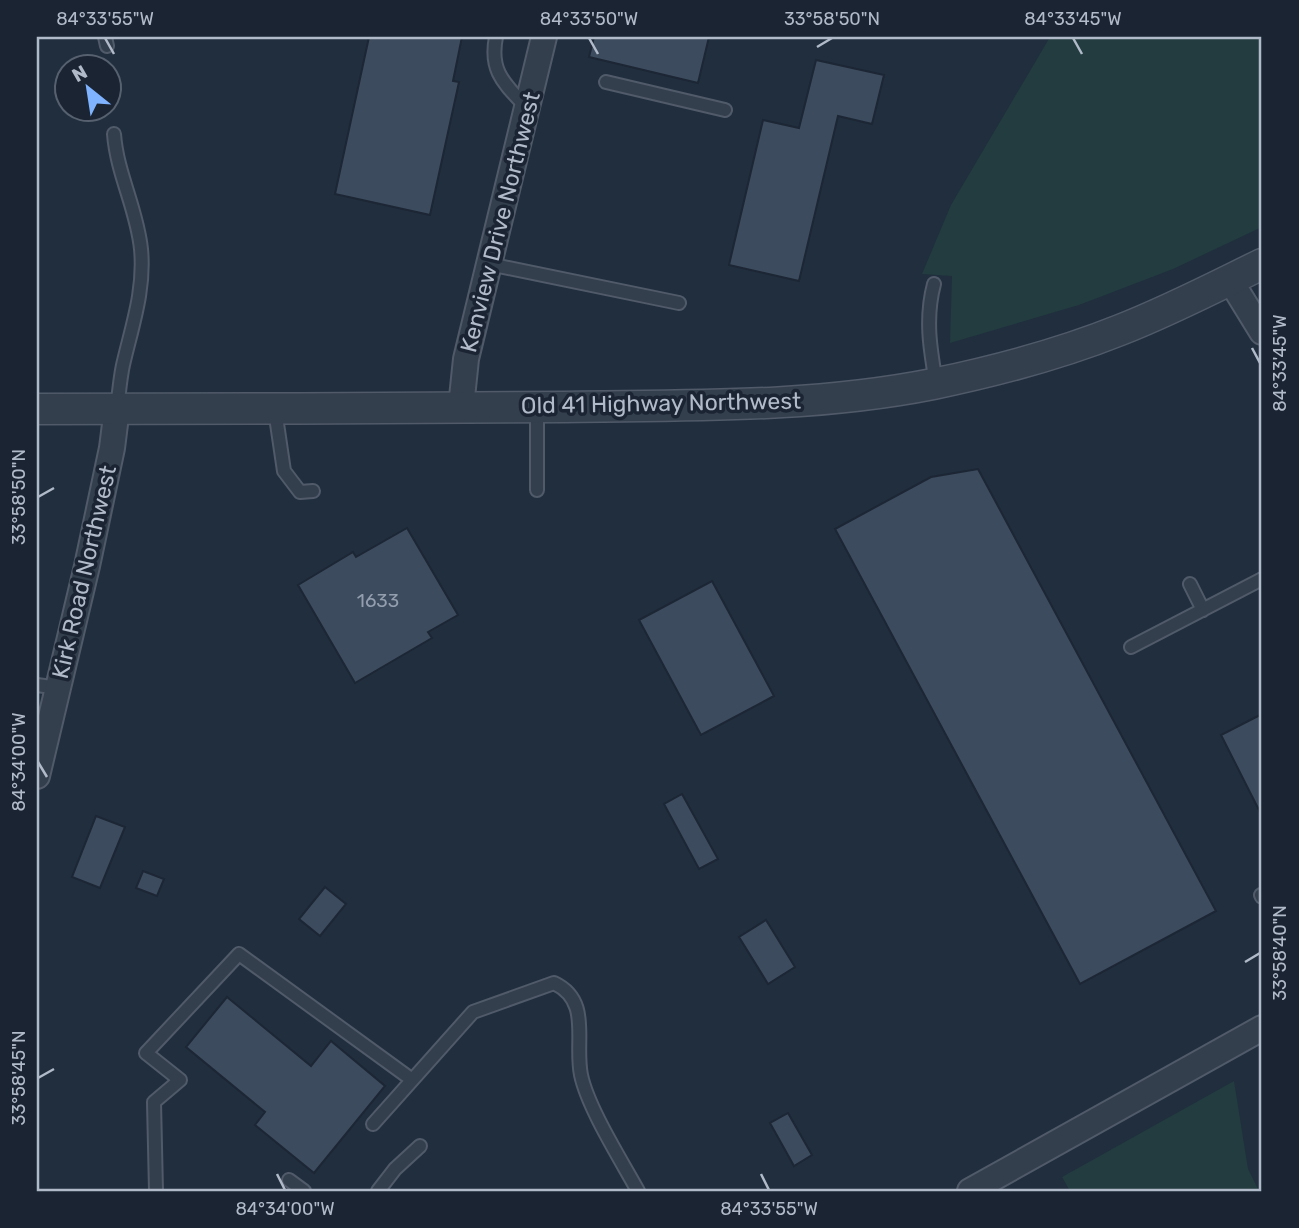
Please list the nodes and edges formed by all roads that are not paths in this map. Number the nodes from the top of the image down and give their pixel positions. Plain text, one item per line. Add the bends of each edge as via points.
1 (496, 37) edge
2 (544, 37) edge
3 (606, 82) dead end
4 (527, 108) junction
5 (725, 110) dead end
6 (114, 134) dead end
7 (489, 264) junction
8 (1262, 264) edge
9 (1230, 280) junction
10 (934, 284) dead end
11 (679, 303) dead end
12 (1262, 332) edge
13 (936, 383) junction
14 (461, 407) junction
15 (537, 407) junction
16 (117, 408) junction
17 (37, 409) edge
18 (275, 409) junction
19 (537, 490) dead end
20 (313, 491) dead end
21 (1262, 579) edge
22 (1190, 584) dead end
23 (1203, 610) junction
24 (1131, 648) dead end
25 (48, 687) edge
26 (37, 776) edge
27 (1261, 1030) edge
28 (411, 1079) junction
29 (373, 1124) dead end
30 (420, 1146) dead end
31 (289, 1180) dead end
32 (156, 1191) edge
33 (304, 1191) edge
34 (378, 1191) edge
35 (638, 1191) edge
36 (971, 1191) edge

1 - 4 lane via 493,54 497,69
2 - 4 street, Kenview Drive Northwest
3 - 5 lane
4 - 7 street, Kenview Drive Northwest
6 - 16 lane via 142,262 139,304
7 - 11 lane
7 - 14 street, Kenview Drive Northwest via 466,359
8 - 9 street, Old 41 Highway Northwest
9 - 12 street
9 - 13 street, Old 41 Highway Northwest via 1118,331
10 - 13 lane via 928,308
13 - 15 street, Old 41 Highway Northwest via 793,402
14 - 15 street, Old 41 Highway Northwest
14 - 18 street, Old 41 Highway Northwest
15 - 19 lane
16 - 17 street, Old 41 Highway Northwest
16 - 18 street, Old 41 Highway Northwest
16 - 25 street, Kirk Road Northwest via 87,566
18 - 20 lane via 284,471 300,492
21 - 23 lane
22 - 23 lane
23 - 24 lane
25 - 26 street, Kirk Road Northwest
27 - 36 street
28 - 29 lane
28 - 32 lane via 239,954 146,1053 180,1080 154,1102
28 - 35 lane via 473,1012 554,983 561,986 577,1006 581,1076
30 - 34 lane
31 - 33 lane

